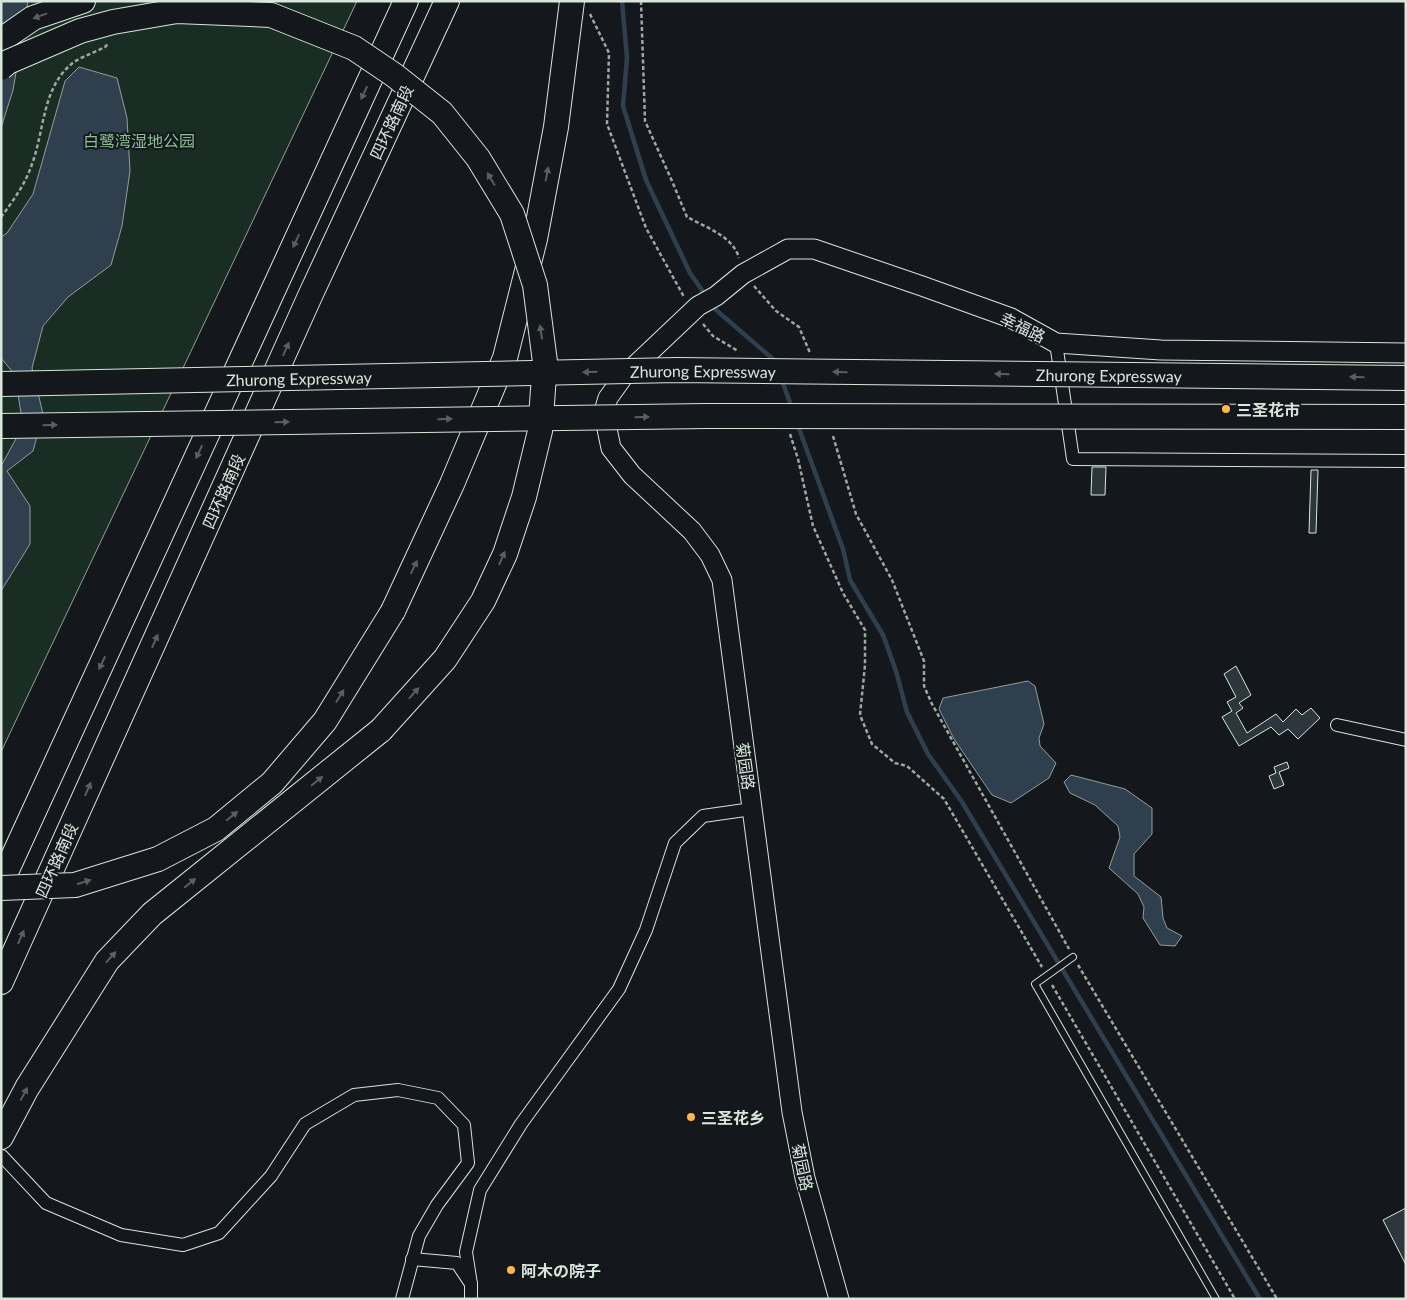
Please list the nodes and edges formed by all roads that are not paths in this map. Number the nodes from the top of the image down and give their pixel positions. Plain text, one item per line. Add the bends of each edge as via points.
1 (83, 1) edge
2 (406, 1) edge
3 (447, 1) edge
4 (580, 6) edge
5 (1, 40) edge
6 (1, 68) edge
7 (696, 310) joint
8 (1056, 343) junction
9 (1406, 353) edge
10 (1406, 378) edge
11 (1, 384) edge
12 (1406, 417) edge
13 (1, 426) edge
14 (1406, 461) edge
15 (1337, 725) dead end
16 (1406, 740) edge
17 (752, 809) junction
18 (1, 883) edge
19 (1, 888) edge
20 (1073, 957) road end
21 (1, 982) edge
22 (1, 1137) edge
23 (2, 1156) edge
24 (412, 1259) junction
25 (471, 1284) junction
26 (402, 1299) edge
27 (471, 1299) edge
28 (838, 1299) edge
29 (1216, 1299) edge

1 -> 5 highway via 33,18
2 -> 18 highway
21 -> 3 highway, 四环路南段
19 -> 4 highway, bridge via 75,885 158,859 216,829 272,783 325,721 393,611 452,484 505,358 535,239
22 -> 6 highway, bridge via 27,1088 107,961 152,914 381,730 445,659 483,601 505,554 524,497 540,431 545,362 535,285 512,214 478,158 442,113 354,48 271,15 177,11 80,31
7 - 8 street, 幸福路 via 743,274 788,249 814,249 1011,318
7 - 17 street, 菊园路 via 623,377 608,398 606,424 611,448 632,475 692,531 710,555 722,580
8 - 9 street, 幸福路 via 1161,350
8 - 14 street via 1073,459
10 -> 11 highway, Zhurong Expressway, bridge via 677,370
13 -> 12 highway, bridge via 707,416
15 - 16 street
17 - 25 street via 703,816 675,842 646,930 619,989 521,1124 480,1190 466,1252
17 - 28 street, 菊园路 via 792,1112 805,1178
20 - 29 lane via 1035,984
23 - 24 street via 46,1203 121,1235 183,1246 219,1233 271,1176 305,1124 354,1095 398,1090 438,1098 464,1126 468,1163 437,1205 419,1236
24 - 25 street via 457,1263
24 - 26 street
25 - 27 street

